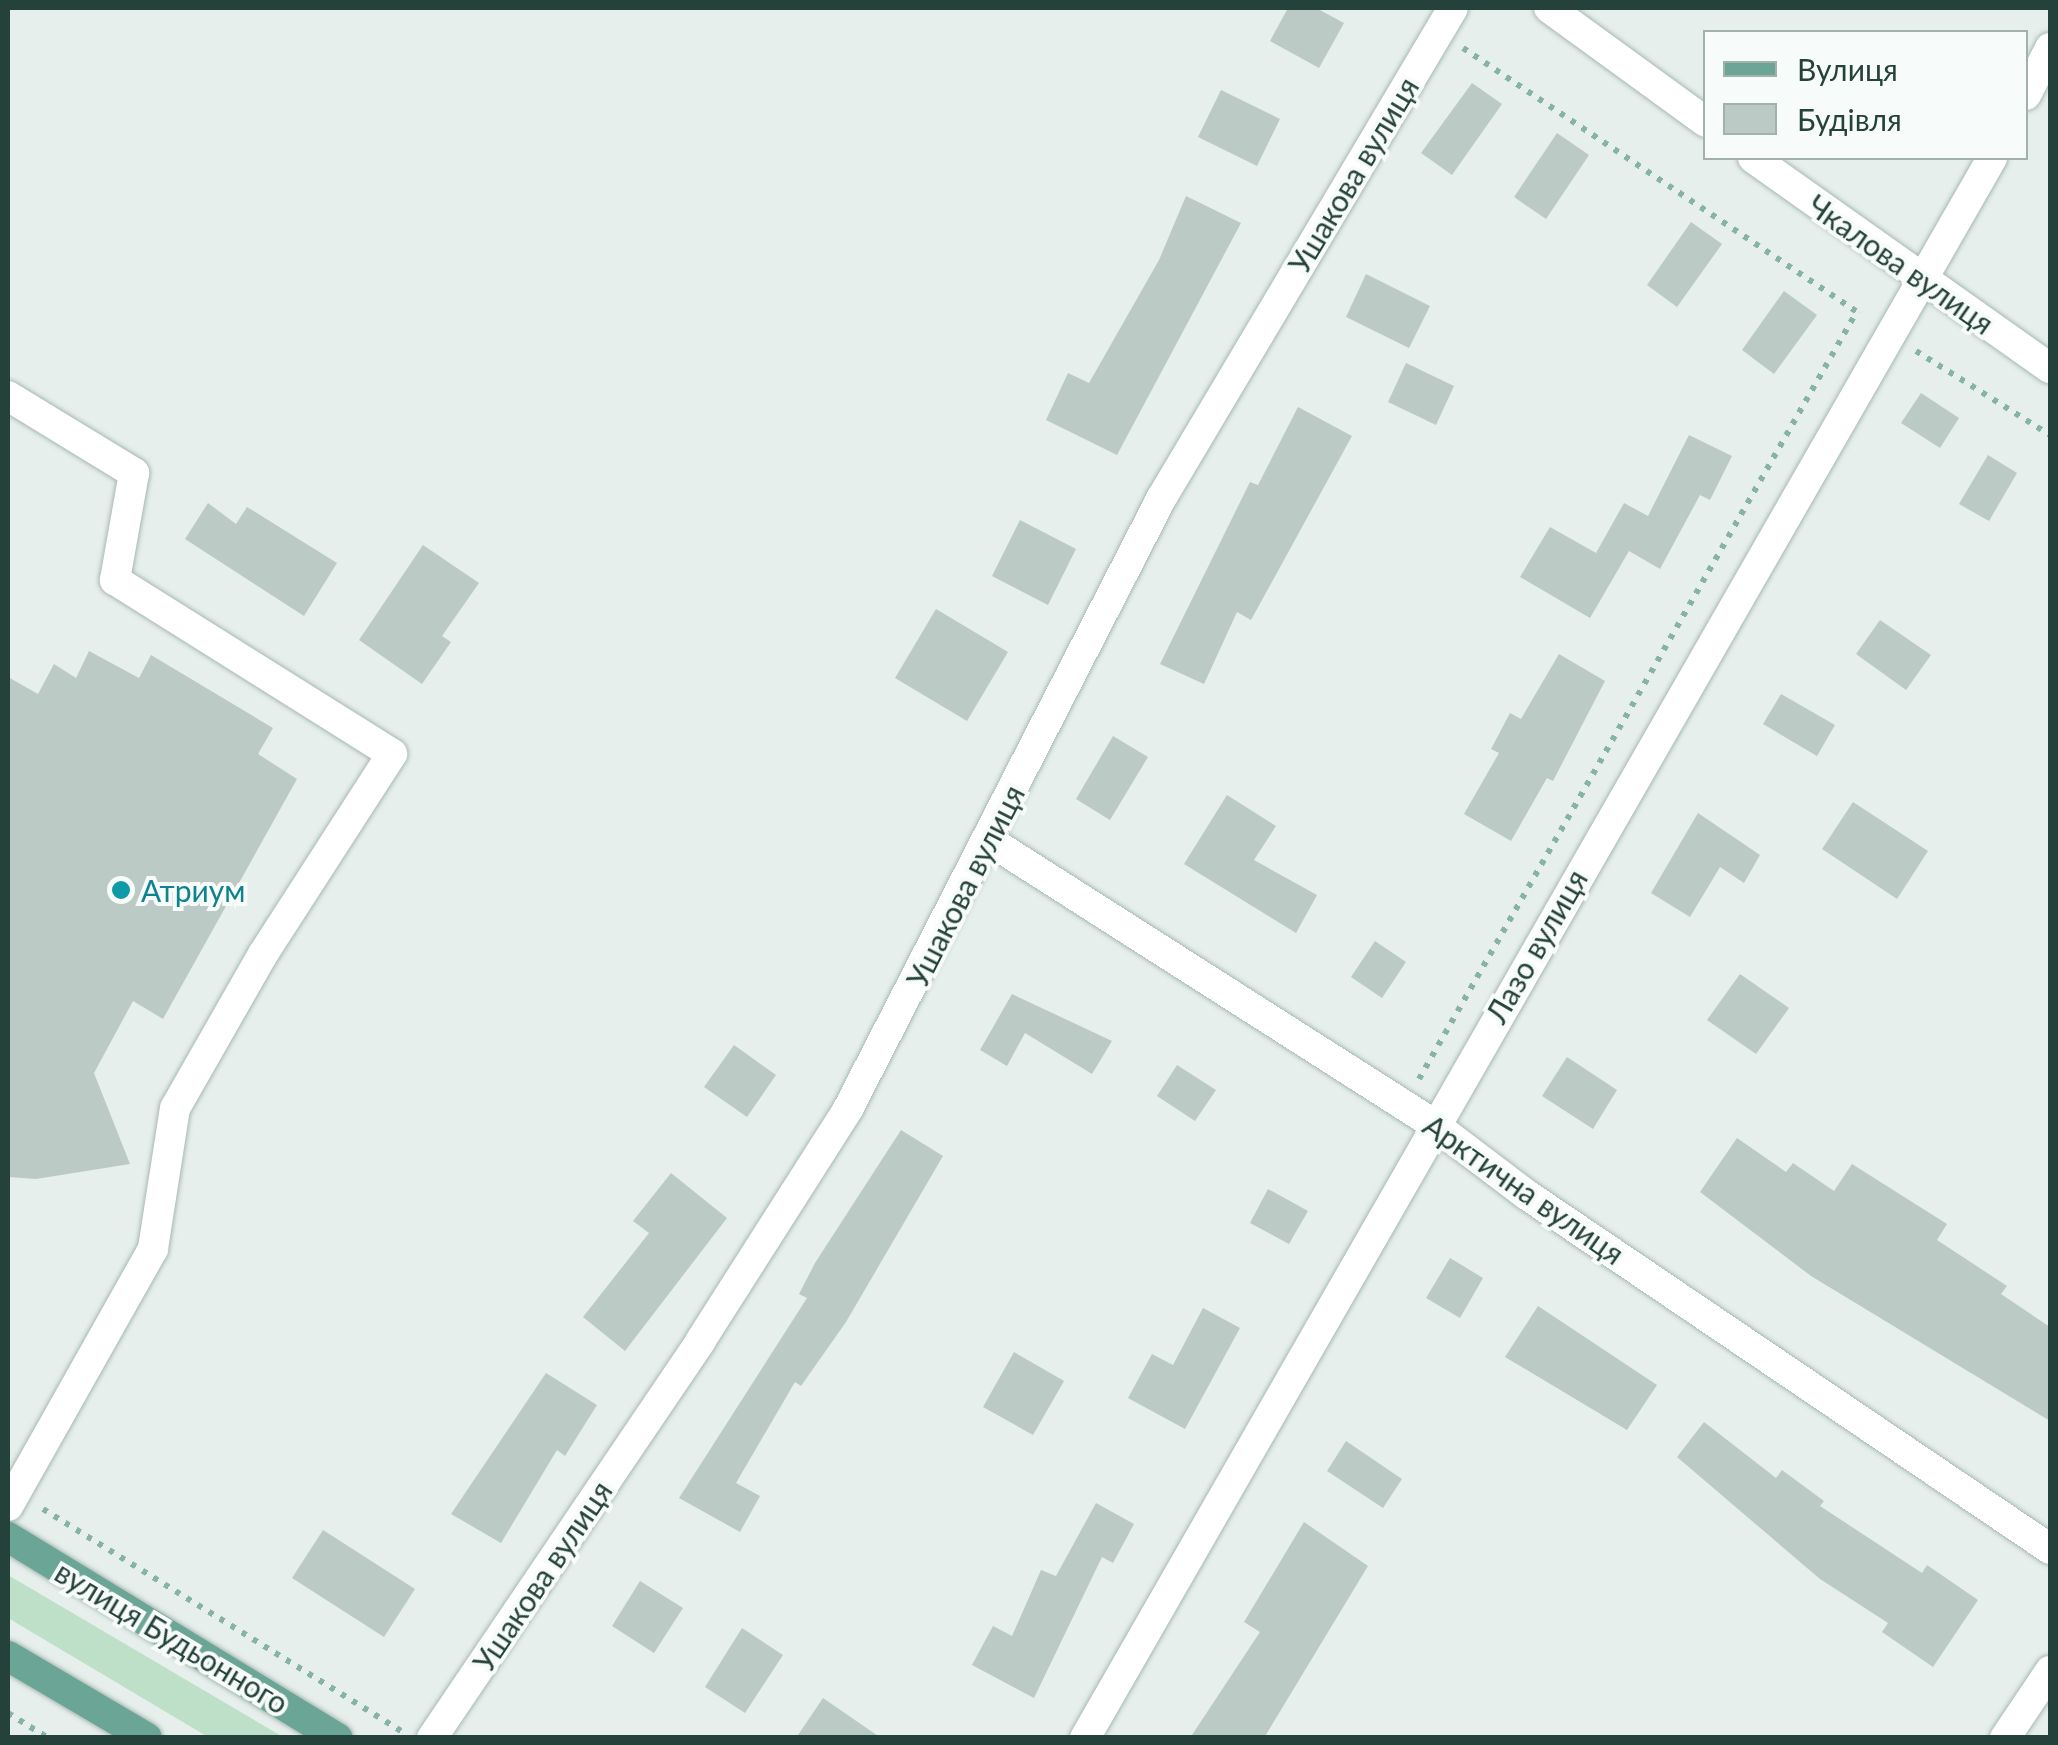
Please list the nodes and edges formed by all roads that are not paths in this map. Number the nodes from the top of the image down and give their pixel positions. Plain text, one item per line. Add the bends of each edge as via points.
1 (1549, 8) edge
2 (1446, 20) edge
3 (2050, 48) edge
4 (2028, 91) edge
5 (1703, 120) edge
6 (1756, 160) edge
7 (1991, 160) edge
8 (1925, 283) junction
9 (2050, 368) edge
10 (8, 396) edge
11 (990, 841) junction
12 (1432, 1123) junction
13 (12, 1499) edge
14 (8, 1537) edge
15 (2050, 1549) edge
16 (8, 1656) edge
17 (2050, 1671) edge
18 (146, 1738) edge
19 (337, 1738) edge
20 (432, 1738) edge
21 (1085, 1738) edge
22 (2005, 1738) edge

1 - 5 street
2 - 11 street, Ушакова вулиця via 1161,499
3 - 4 street
6 - 8 street, Чкалова вулиця
7 - 8 street, Лазо вулиця
8 - 9 street, Чкалова вулиця
8 - 12 street, Лазо вулиця
10 - 13 street via 134,474 115,580 392,754 175,1108 153,1249
11 - 12 street, Арктична вулиця
11 - 20 street, Ушакова вулиця via 848,1110 702,1340
12 - 15 street, Арктична вулиця via 1527,1195
12 - 21 street, Лазо вулиця
14 - 19 main road, вулиця Будьонного
16 - 18 main road
17 - 22 street

